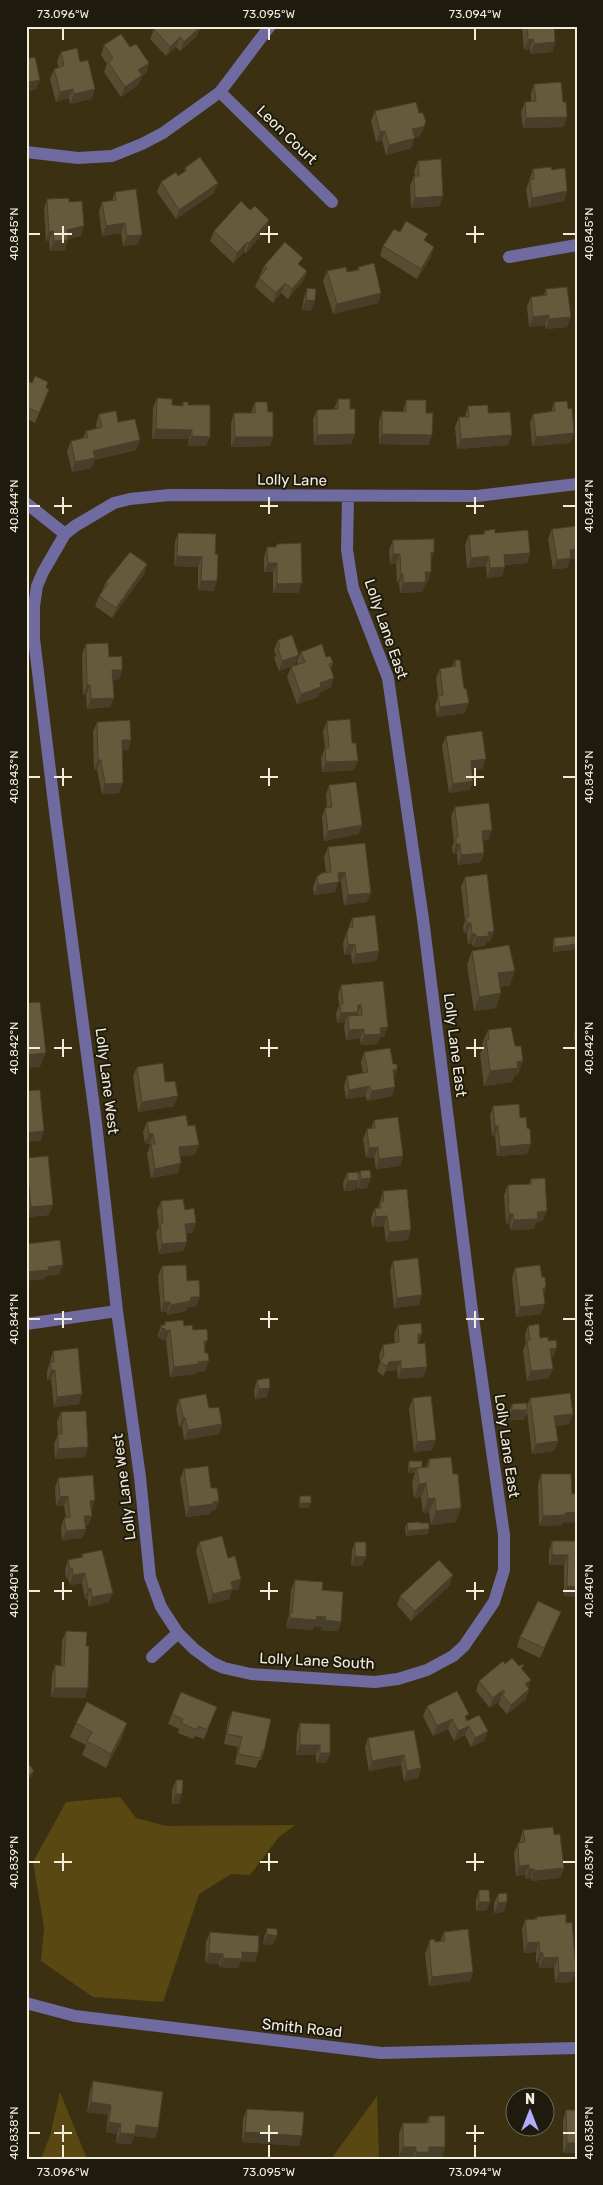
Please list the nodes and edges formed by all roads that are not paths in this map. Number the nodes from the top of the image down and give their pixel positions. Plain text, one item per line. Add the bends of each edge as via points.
1 (270, 26) edge
2 (220, 92) junction
3 (26, 152) edge
4 (332, 202) dead end
5 (577, 246) edge
6 (509, 257) dead end
7 (577, 484) edge
8 (348, 497) junction
9 (26, 503) edge
10 (65, 534) junction
11 (117, 1310) junction
12 (26, 1324) edge
13 (494, 1602) joint
14 (178, 1632) junction
15 (152, 1657) dead end
16 (26, 2003) edge
17 (577, 2048) edge

1 - 2 street
2 - 3 street via 163,132 112,156 78,158
2 - 4 street, Leon Court
5 - 6 street
7 - 8 street, Lolly Lane via 477,496
8 - 10 street, Lolly Lane via 148,496 114,503
8 - 13 street, Lolly Lane East via 346,550 353,588 388,678 423,919 504,1535 504,1570
9 - 10 street
10 - 11 street, Lolly Lane West via 37,586 34,639
11 - 12 street
11 - 14 street, Lolly Lane West via 150,1578 161,1606
13 - 14 street, Lolly Lane South via 476,1632 454,1656 411,1676 375,1682 251,1674 224,1668 203,1657
14 - 15 street
16 - 17 street, Smith Road via 75,2016 381,2052

